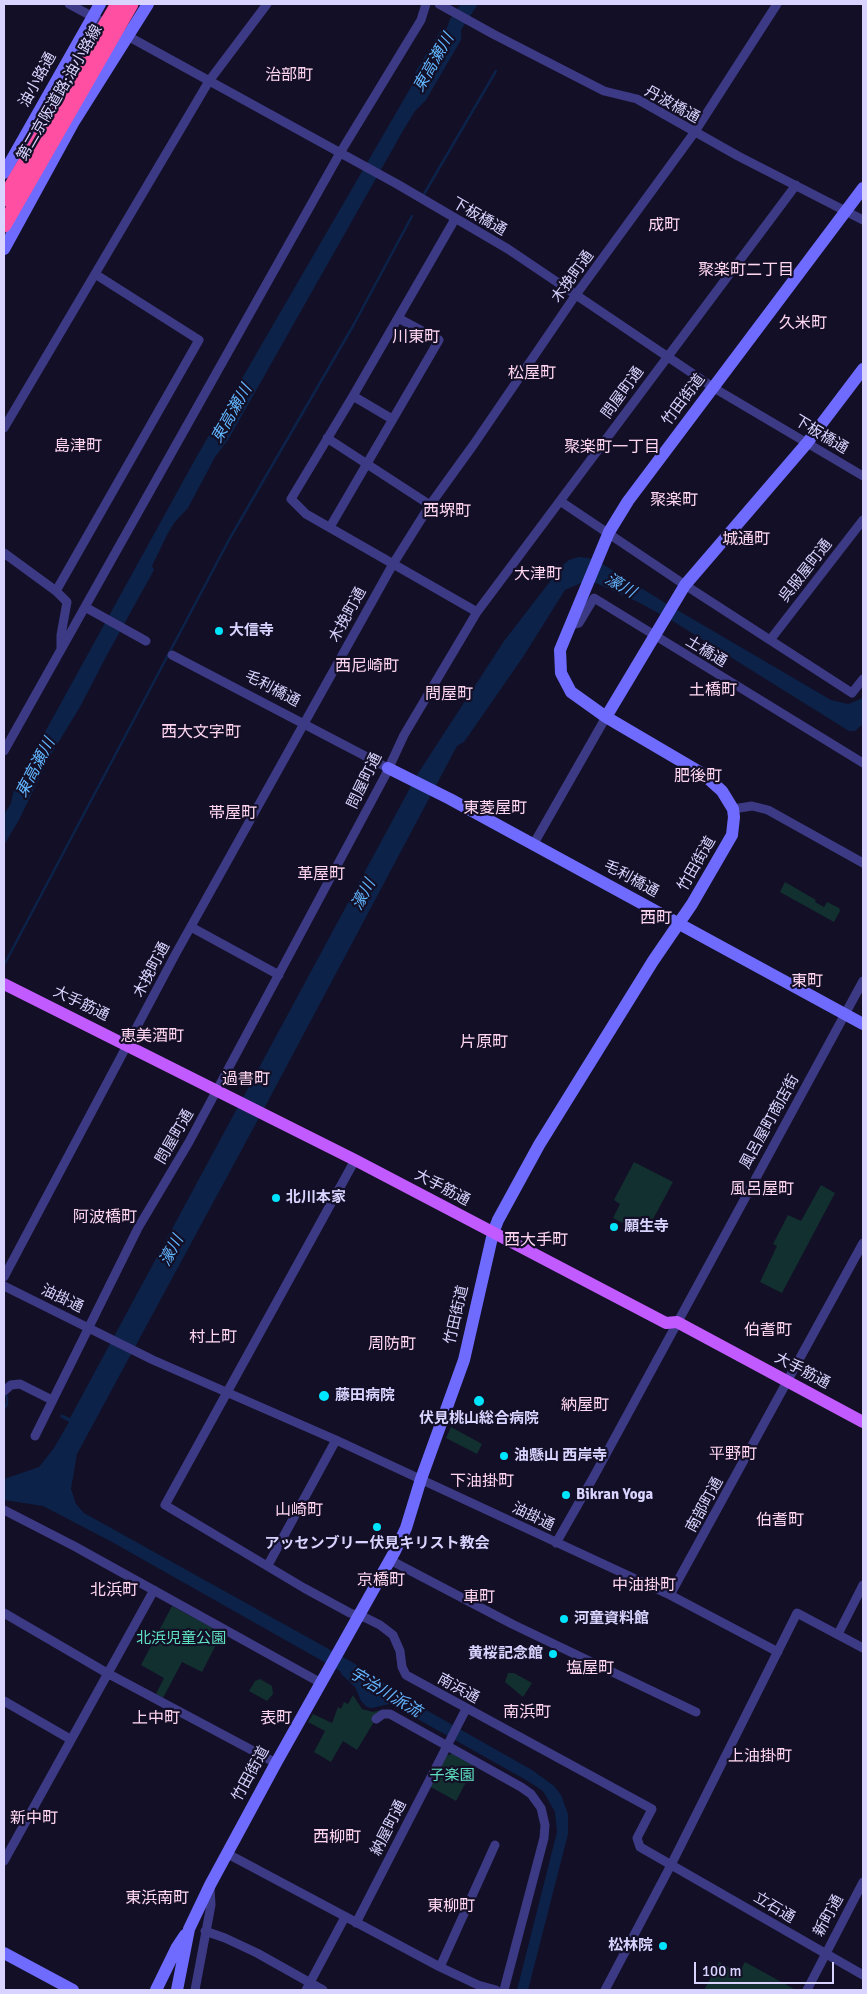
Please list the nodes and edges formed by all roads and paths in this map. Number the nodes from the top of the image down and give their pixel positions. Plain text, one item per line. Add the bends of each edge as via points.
1 (69, 4) edge
2 (100, 4) edge
3 (118, 4) edge
4 (131, 4) edge
5 (148, 4) edge
6 (267, 4) edge
7 (426, 4) edge
8 (439, 4) edge
9 (777, 4) edge
10 (92, 17) junction
11 (128, 36) junction
12 (209, 81) junction
13 (694, 133) junction
14 (342, 154) junction
15 (4, 172) edge
16 (796, 186) junction
17 (863, 188) edge
18 (4, 199) edge
19 (847, 212) junction
20 (455, 219) junction
21 (863, 220) edge
22 (4, 225) edge
23 (4, 249) edge
24 (95, 274) junction
25 (575, 296) junction
26 (398, 318) junction
27 (667, 356) junction
28 (863, 369) edge
29 (714, 388) junction
30 (353, 396) junction
31 (392, 419) junction
32 (4, 428) edge
33 (327, 438) junction
34 (806, 443) junction
35 (366, 463) junction
36 (863, 476) edge
37 (560, 501) junction
38 (430, 505) junction
39 (863, 520) edge
40 (330, 527) junction
41 (609, 532) junction
42 (4, 553) edge
43 (394, 563) junction
44 (685, 586) junction
45 (56, 591) junction
46 (87, 608) junction
47 (477, 612) junction
48 (570, 625) junction
49 (654, 636) junction
50 (144, 640) dead end
51 (770, 640) junction
52 (61, 649) junction
53 (172, 655) dead end
54 (863, 679) edge
55 (606, 717) junction
56 (304, 724) junction
57 (4, 751) edge
58 (863, 763) edge
59 (388, 768) junction
60 (732, 808) junction
61 (533, 845) junction
62 (863, 863) edge
63 (678, 924) junction
64 (191, 927) junction
65 (279, 975) junction
66 (863, 981) edge
67 (4, 984) edge
68 (844, 1014) junction
69 (863, 1024) edge
70 (128, 1045) junction
71 (217, 1091) junction
72 (355, 1160) junction
73 (493, 1233) junction
74 (863, 1243) edge
75 (4, 1277) edge
76 (4, 1286) edge
77 (677, 1322) junction
78 (89, 1328) junction
79 (788, 1382) junction
80 (5, 1390) edge
81 (227, 1392) junction
82 (52, 1400) junction
83 (863, 1422) edge
84 (35, 1436) dead end
85 (336, 1440) junction
86 (421, 1479) junction
87 (4, 1510) edge
88 (556, 1543) junction
89 (390, 1560) junction
90 (268, 1565) junction
91 (863, 1585) edge
92 (154, 1590) junction
93 (670, 1595) junction
94 (4, 1613) edge
95 (359, 1616) junction
96 (838, 1634) junction
97 (863, 1648) edge
98 (778, 1652) junction
99 (107, 1673) junction
100 (323, 1680) junction
101 (4, 1701) edge
102 (466, 1709) junction
103 (696, 1712) dead end
104 (376, 1719) dead end
105 (70, 1739) junction
106 (448, 1744) junction
107 (276, 1763) junction
108 (495, 1846) dead end
109 (226, 1853) junction
110 (4, 1860) edge
111 (671, 1865) junction
112 (863, 1882) edge
113 (210, 1885) junction
114 (345, 1917) junction
115 (356, 1923) junction
116 (189, 1929) junction
117 (205, 1931) junction
118 (4, 1954) edge
119 (826, 1955) junction
120 (440, 1967) junction
121 (164, 1973) junction
122 (863, 1975) edge
123 (178, 1984) edge
124 (308, 1987) edge
125 (73, 1990) edge
126 (156, 1990) edge
127 (195, 1990) edge
128 (323, 1990) edge
129 (496, 1990) edge
130 (504, 1990) edge
131 (605, 1990) edge
132 (807, 1990) edge

1 - 10 street, 下板橋通
2 - 10 main road, 油小路通
3 - 18 highway, 第二京阪道路;油小路線, bridge
4 - 22 highway, 第二京阪道路;油小路線, bridge
5 - 11 main road
6 - 12 street
7 - 14 street via 421,20
8 - 13 street, 丹波橋通 via 604,91 637,100
9 - 13 street, 木挽町通
10 - 11 street, 下板橋通
10 - 15 main road, 油小路通
11 - 12 street, 下板橋通
11 - 23 main road via 73,123
12 - 14 street, 下板橋通
12 - 24 street
13 - 16 street, 丹波橋通
13 - 25 street, 木挽町通
14 - 20 street, 下板橋通
14 - 46 street
16 - 19 street, 丹波橋通
16 - 27 street, 問屋町通
17 - 19 main road, 竹田街道
19 - 21 street, 丹波橋通
19 - 29 main road, 竹田街道
20 - 25 street, 下板橋通 via 508,249
20 - 26 street
24 - 32 street
24 - 45 street via 200,340
25 - 27 street, 下板橋通
25 - 38 street, 木挽町通
26 - 30 street
26 - 31 street via 439,340
27 - 29 street, 下板橋通
27 - 37 street, 問屋町通
28 - 34 main road
29 - 34 street, 下板橋通
29 - 41 main road, 竹田街道 via 632,495
30 - 31 street
30 - 33 street
31 - 35 street
33 - 35 street
33 - 40 street via 291,499 306,514
34 - 36 street, 下板橋通
34 - 44 main road
35 - 38 street
35 - 40 street
37 - 41 street
37 - 47 street, 問屋町通
38 - 43 street, 木挽町通
39 - 51 street, 呉服屋町通
40 - 43 street
41 - 44 street
41 - 48 main road, 竹田街道
42 - 45 street
43 - 47 street
43 - 56 street, 木挽町通
44 - 49 main road
44 - 51 street
45 - 52 street via 67,602
46 - 50 street
46 - 52 street
47 - 59 street, 問屋町通
48 - 49 street, 土橋通 via 579,623 594,598
48 - 55 main road, 竹田街道 via 560,650 561,674 571,692
49 - 55 main road
49 - 58 street, 土橋通
51 - 54 street via 852,693
52 - 57 street
53 - 56 street, 毛利橋通
55 - 60 main road, 竹田街道 via 714,782
55 - 61 street
56 - 59 street, 毛利橋通
56 - 64 street, 木挽町通
59 - 61 main road, 毛利橋通
59 - 65 street, 問屋町通
60 - 62 street via 752,806 768,810
60 - 63 main road, 竹田街道 via 732,835
61 - 63 main road, 毛利橋通
63 - 68 main road, 毛利橋通
63 - 73 main road, 竹田街道 via 530,1160
64 - 65 street
64 - 70 street, 木挽町通
65 - 71 street, 問屋町通
66 - 68 street
67 - 70 main road, 大手筋通
68 - 69 main road, 毛利橋通
68 - 77 street, 風呂屋町商店街
70 - 71 main road, 大手筋通
70 - 75 street, 木挽町通
71 - 72 main road, 大手筋通
71 - 78 street, 問屋町通 via 138,1228
72 - 73 main road, 大手筋通
72 - 81 street
73 - 77 main road, 大手筋通 via 666,1323
73 - 86 main road, 竹田街道 via 464,1360
74 - 79 street, 南部町通
76 - 78 street, 油掛通
77 - 79 main road, 大手筋通
77 - 88 street, 風呂屋町商店街
78 - 81 street, 油掛通
78 - 82 street, 問屋町通
79 - 83 main road, 大手筋通
79 - 93 street, 南部町通
80 - 82 street via 20,1384
81 - 85 street, 油掛通
81 - 90 street, 南浜通 via 165,1505
82 - 84 street, 問屋町通
85 - 86 street, 油掛通
85 - 90 street
86 - 88 street, 油掛通
86 - 89 main road, 竹田街道 via 409,1519
87 - 92 street
88 - 93 street, 油掛通
89 - 95 main road, 竹田街道
89 - 103 street via 512,1624
90 - 95 street, 南浜通
91 - 96 street
92 - 99 street
92 - 100 street
93 - 98 street, 油掛通
94 - 99 street
95 - 100 main road, 竹田街道
95 - 102 street, 南浜通 via 393,1635 406,1675
96 - 97 street
96 - 98 street via 797,1613
98 - 111 street
99 - 105 street
99 - 107 street
100 - 107 main road, 竹田街道
101 - 105 street
102 - 106 street, 納屋町通
102 - 111 street, 南浜通 via 652,1809 637,1843
104 - 106 street via 390,1714
105 - 110 street
106 - 115 street, 納屋町通
106 - 130 street via 524,1789 544,1816 544,1838
107 - 109 main road, 竹田街道
108 - 120 street
109 - 113 main road, 竹田街道
109 - 114 street
111 - 119 street, 立石通
111 - 131 street
112 - 119 street, 新町通
113 - 116 main road, 竹田街道
113 - 117 street via 211,1906
114 - 115 street
114 - 124 street
115 - 120 street
116 - 121 main road
116 - 123 main road, 竹田街道
117 - 124 street via 257,1954
117 - 127 street
118 - 125 main road
119 - 122 street, 立石通
119 - 132 street, 新町通
120 - 129 street
121 - 123 main road via 172,1973
121 - 126 main road
124 - 128 street

